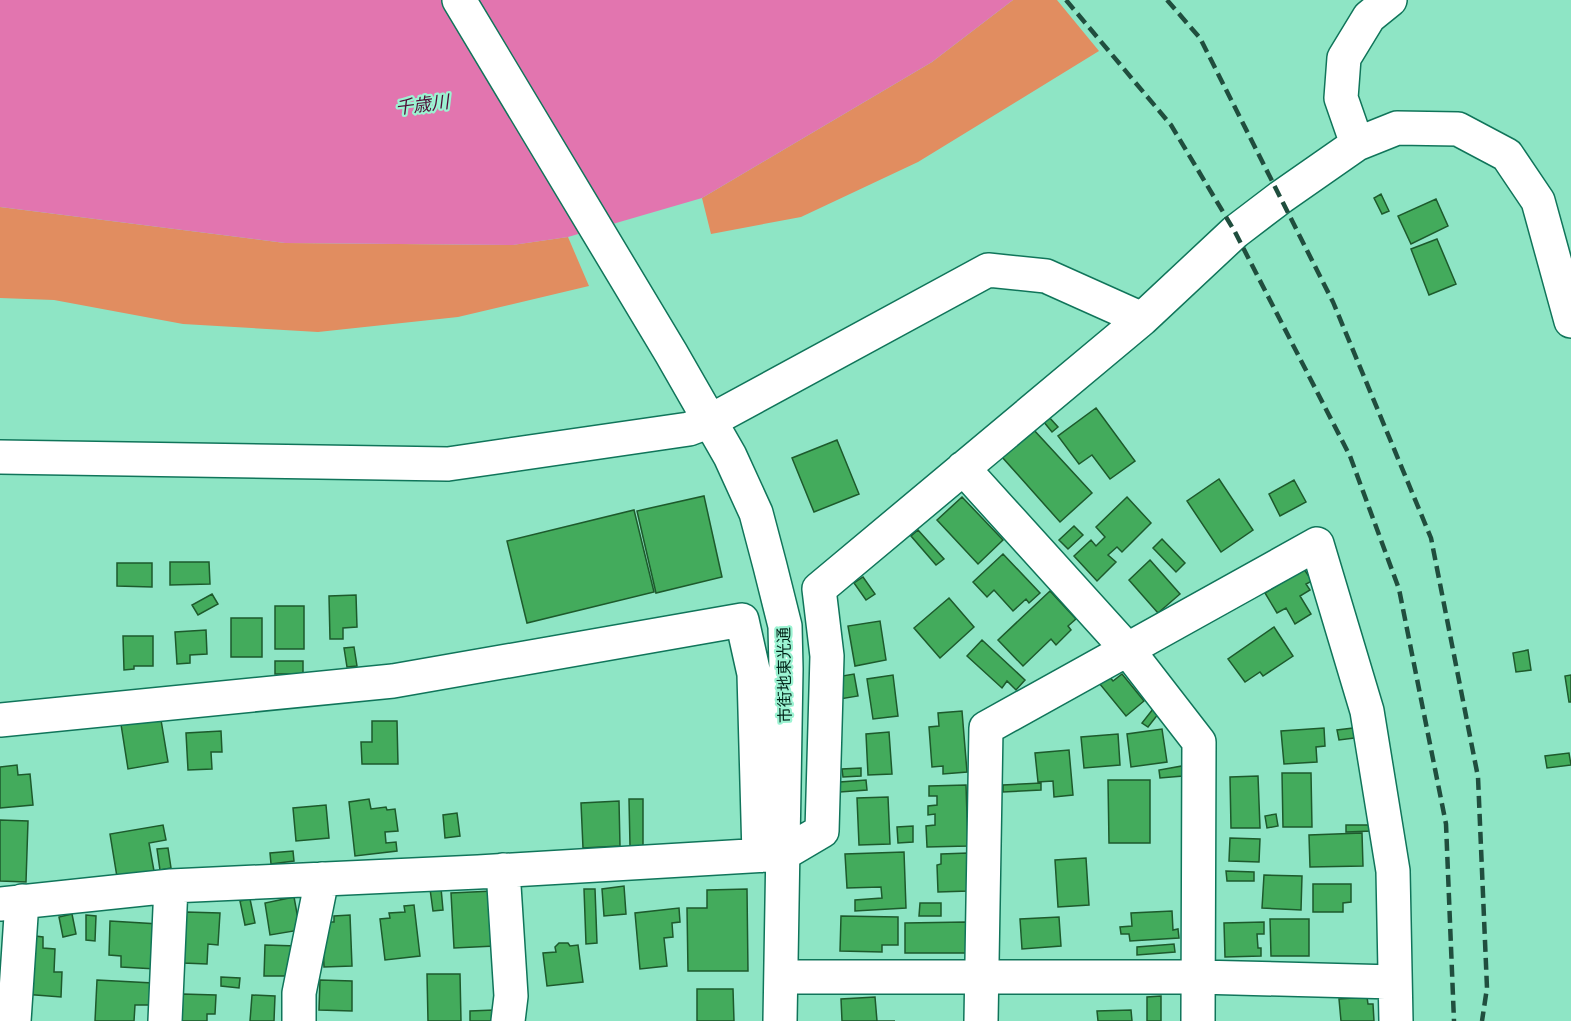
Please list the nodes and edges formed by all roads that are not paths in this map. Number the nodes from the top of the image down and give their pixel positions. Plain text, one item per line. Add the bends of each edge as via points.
1 (459, 0) edge
2 (1390, 0) edge
3 (1357, 144) junction
4 (1142, 319) junction
5 (1571, 321) edge
6 (710, 421) junction
7 (0, 457) edge
8 (963, 468) junction
9 (1127, 649) junction
10 (0, 720) edge
11 (771, 855) junction
12 (503, 870) junction
13 (322, 879) junction
14 (171, 886) junction
15 (11, 902) edge
16 (781, 977) junction
17 (982, 977) junction
18 (1198, 977) junction
19 (1395, 982) junction
20 (14, 1021) edge
21 (165, 1021) edge
22 (298, 1021) edge
23 (508, 1021) edge
24 (780, 1021) edge
25 (981, 1021) edge
26 (1198, 1021) edge
27 (1396, 1021) edge

1 - 6 street, 市街地東光通
2 - 3 street via 1369,17 1344,58 1341,98
3 - 4 street via 1235,232
3 - 5 street via 1396,128 1458,129 1507,155 1538,201
4 - 6 street via 1046,276 988,270
4 - 8 street
6 - 7 street via 689,429 448,464
6 - 11 street, 市街地東光通 via 756,513 785,626
8 - 9 street
8 - 11 street via 819,589 827,656 822,831
9 - 17 street via 986,728
9 - 18 street via 1199,742
9 - 19 street via 1317,544 1367,711 1393,871
10 - 11 street via 393,681 742,620 754,674
11 - 12 street
11 - 16 street, 市街地東光通
12 - 13 street
12 - 23 street via 511,996
13 - 14 street
13 - 22 street via 299,993
14 - 15 street
14 - 21 street
15 - 20 street
16 - 17 street
16 - 24 street, 市街地東光通
17 - 18 street
17 - 25 street
18 - 19 street
18 - 26 street
19 - 27 street

